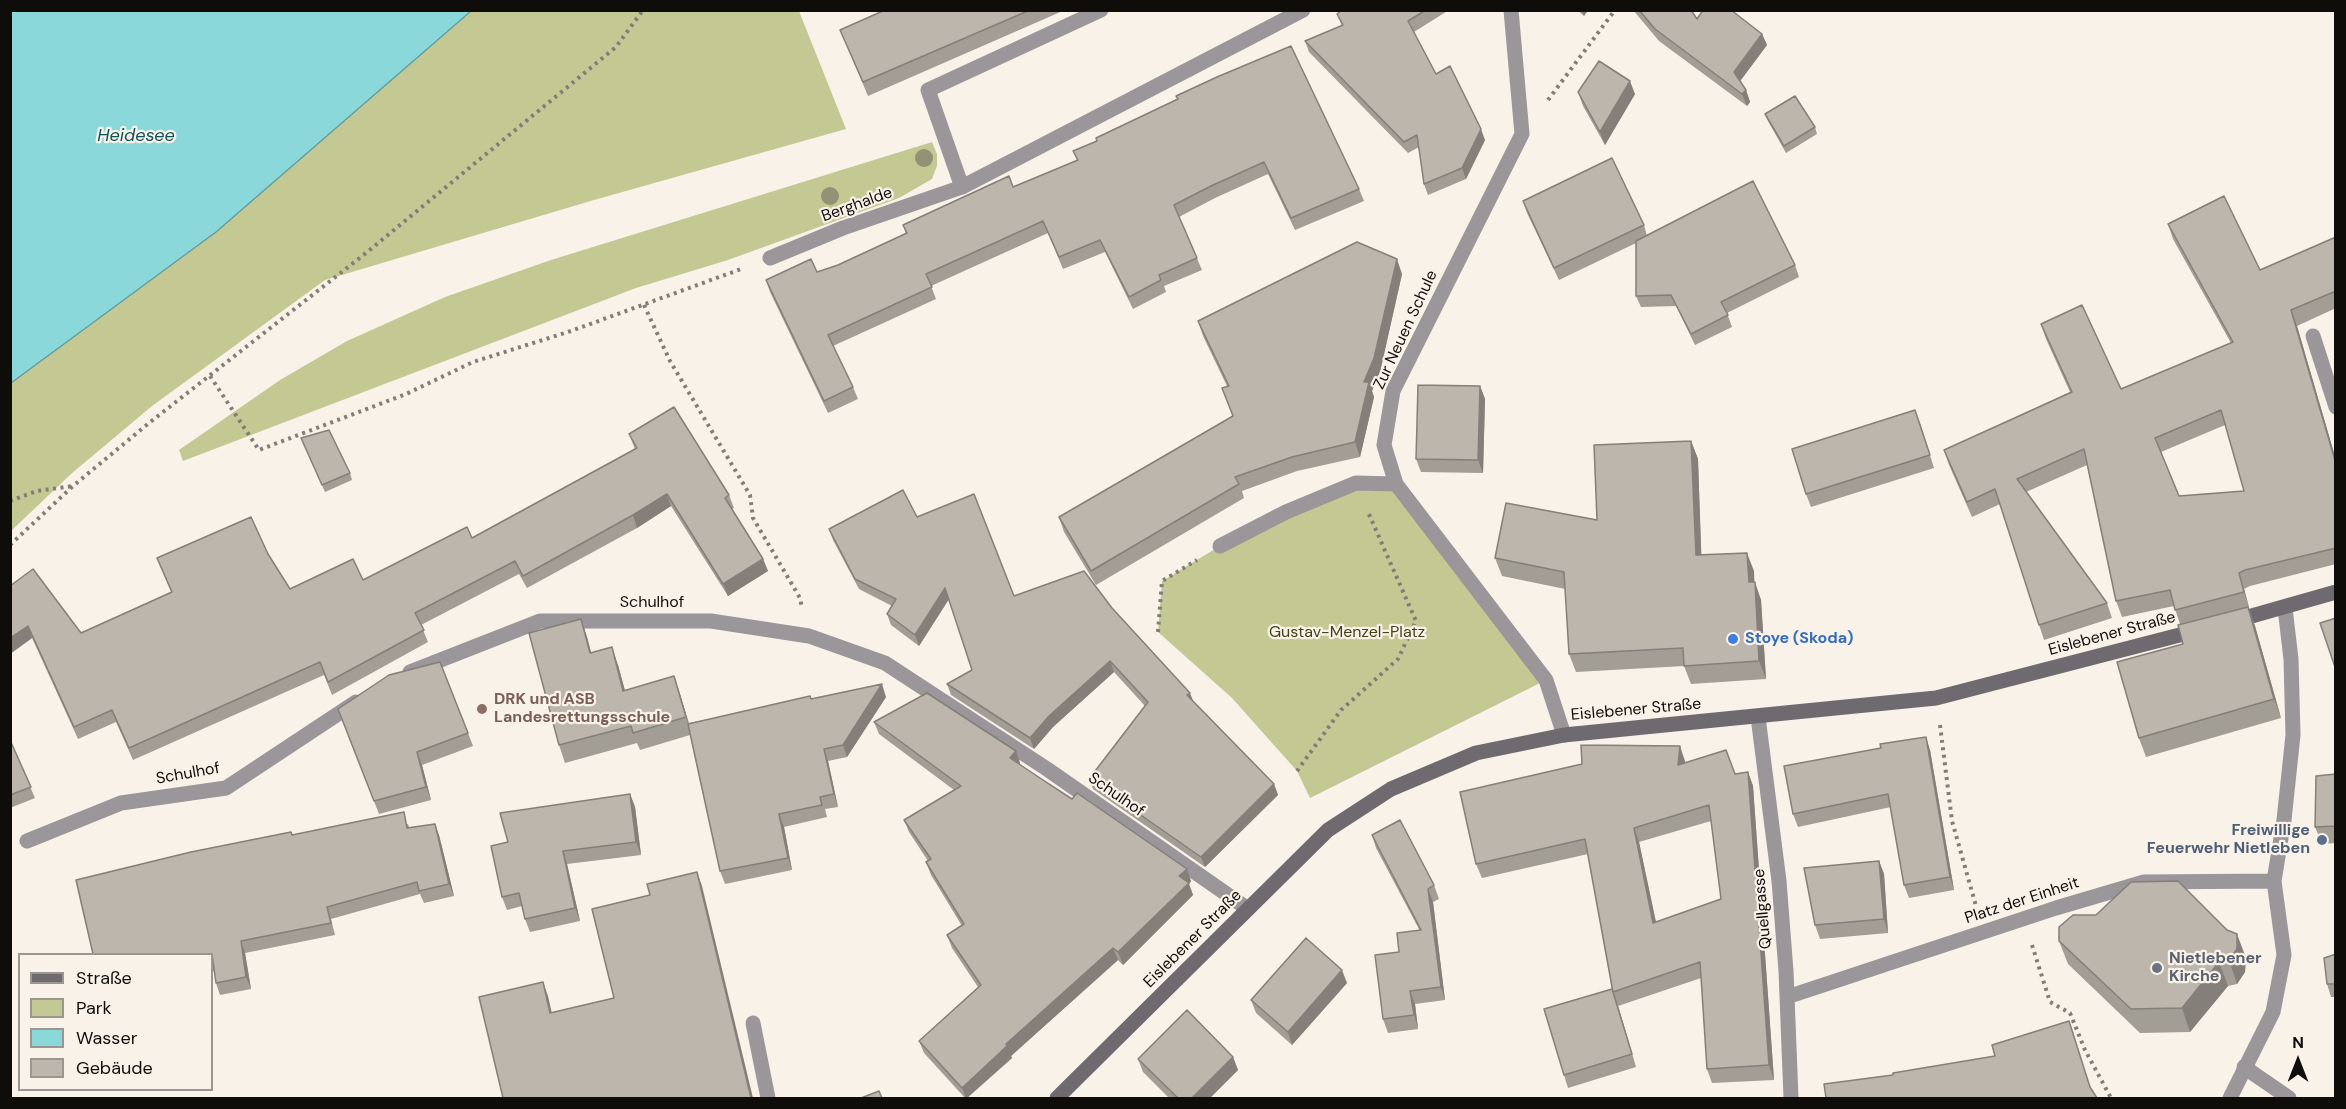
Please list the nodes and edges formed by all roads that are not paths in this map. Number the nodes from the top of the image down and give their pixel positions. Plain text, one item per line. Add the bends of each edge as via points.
1 (1101, 10) edge
2 (1303, 10) edge
3 (1511, 10) edge
4 (962, 187) junction
5 (770, 258) road end
6 (2313, 336) dead end
7 (2336, 407) edge
8 (1396, 484) junction
9 (1220, 546) road end
10 (2336, 592) edge
11 (2285, 608) junction
12 (400, 676) edge
13 (370, 693) edge
14 (1758, 717) junction
15 (1564, 735) junction
16 (27, 841) dead end
17 (2274, 881) junction
18 (1248, 909) junction
19 (1787, 997) junction
20 (753, 1023) dead end
21 (2244, 1067) junction
22 (768, 1098) edge
23 (1058, 1098) edge
24 (1791, 1098) edge
25 (2230, 1098) edge
26 (2289, 1098) edge

1 - 4 street via 928,90
2 - 4 street, Berghalde
3 - 8 street, Zur Neuen Schule via 1522,134 1393,392 1384,445
4 - 5 street, Berghalde
6 - 7 street
8 - 9 street via 1356,483 1286,512
8 - 15 street, Zur Neuen Schule via 1546,680
10 - 11 street, Eislebener Straße
11 - 14 street, Eislebener Straße via 1936,698
11 - 17 street via 2293,735
12 - 18 street, Schulhof via 540,621 711,621 809,636 885,663 1047,769
13 - 16 street, Schulhof via 226,788 121,803
14 - 15 street, Eislebener Straße
14 - 19 street, Quellgasse via 1779,881
15 - 18 street, Eislebener Straße via 1476,753 1391,789 1328,830
17 - 19 street, Platz der Einheit via 2144,882
17 - 21 street via 2284,955 2273,1012
18 - 23 street, Eislebener Straße
19 - 24 street, Quellgasse
20 - 22 street
21 - 25 street
21 - 26 street

